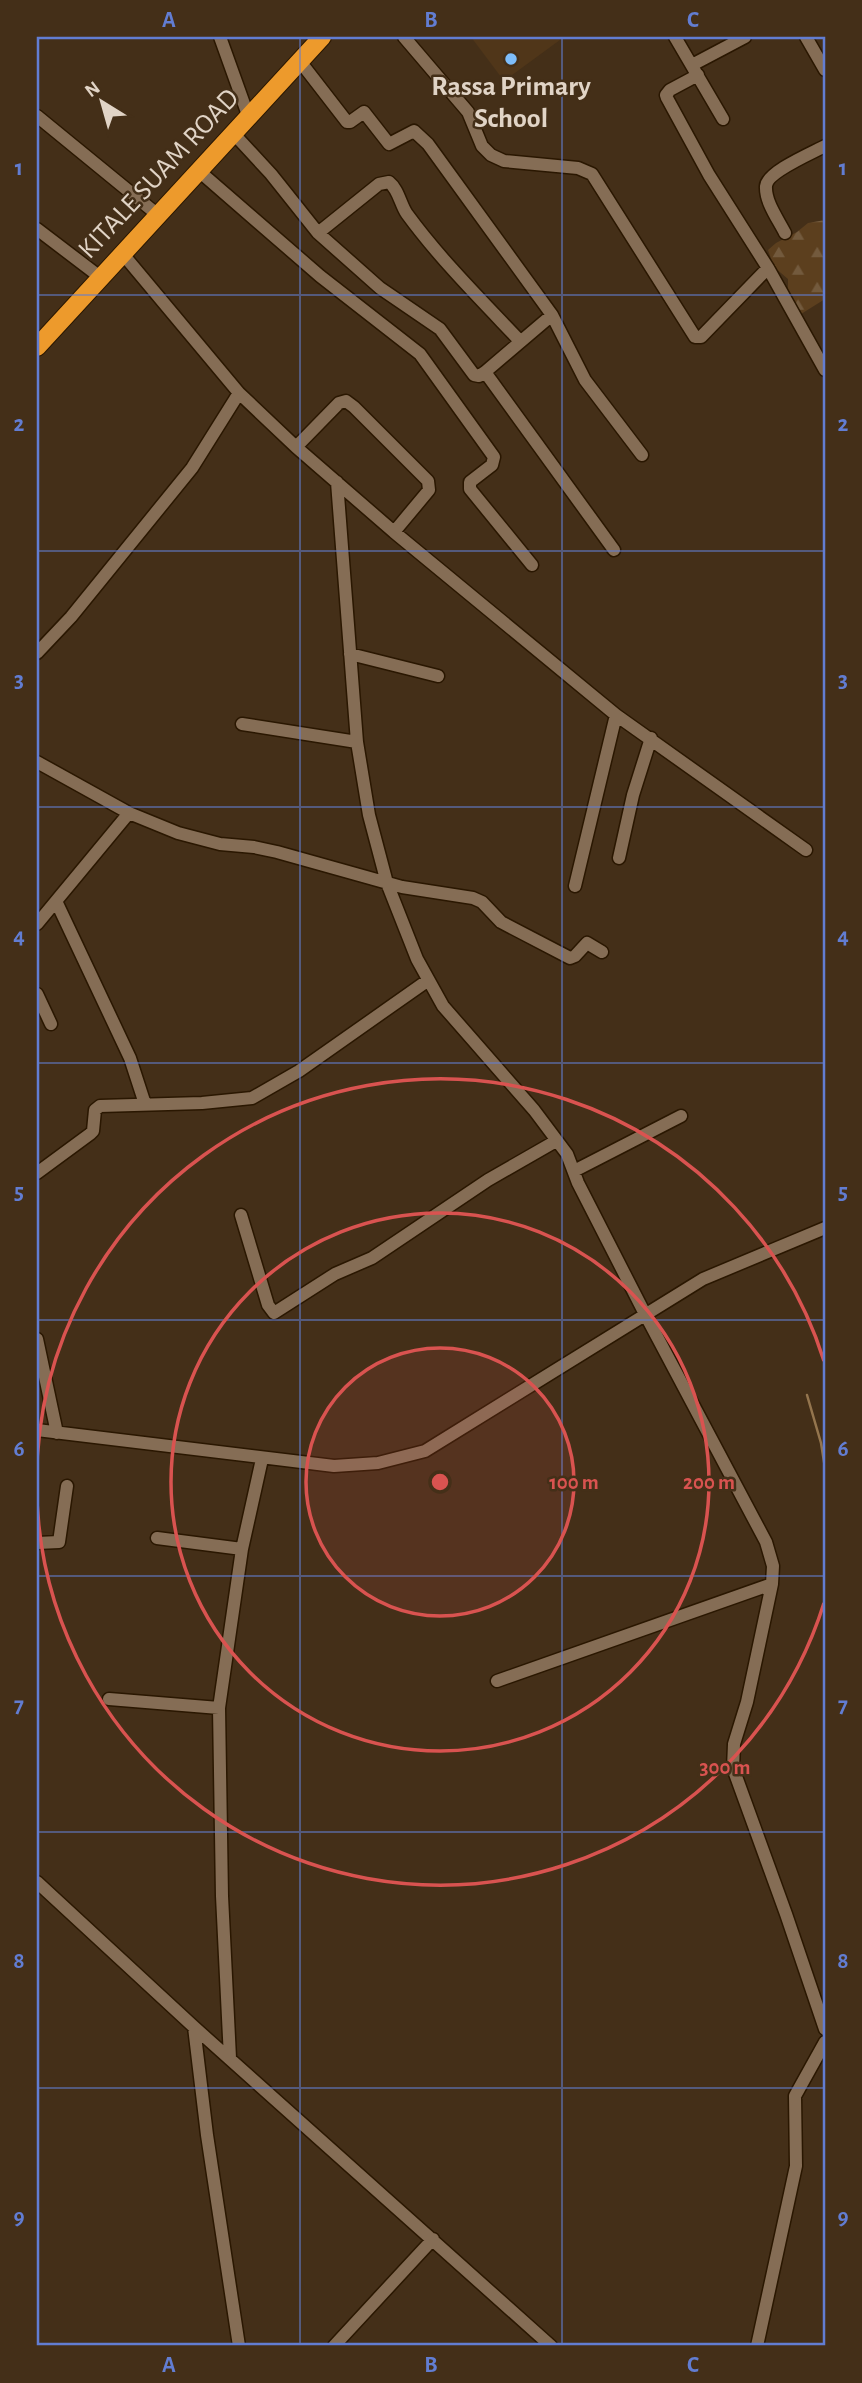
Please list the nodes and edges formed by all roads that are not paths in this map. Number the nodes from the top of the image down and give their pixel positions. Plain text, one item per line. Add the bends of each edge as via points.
1 (220, 37) edge
2 (322, 37) edge
3 (404, 37) edge
4 (675, 37) edge
5 (745, 37) edge
6 (806, 37) edge
7 (299, 60) junction
8 (695, 70) junction
9 (825, 70) edge
10 (37, 116) edge
11 (248, 116) junction
12 (723, 119) dead end
13 (234, 134) junction
14 (825, 146) edge
15 (199, 171) junction
16 (158, 215) junction
17 (37, 229) edge
18 (318, 233) junction
19 (785, 233) dead end
20 (122, 253) junction
21 (768, 268) junction
22 (100, 277) junction
23 (552, 315) junction
24 (519, 340) junction
25 (37, 348) edge
26 (825, 370) edge
27 (485, 372) junction
28 (239, 393) junction
29 (296, 447) junction
30 (642, 455) dead end
31 (337, 482) junction
32 (394, 532) junction
33 (614, 550) dead end
34 (532, 565) dead end
35 (37, 653) edge
36 (350, 654) junction
37 (438, 676) dead end
38 (616, 715) junction
39 (242, 724) dead end
40 (651, 738) junction
41 (357, 742) junction
42 (37, 762) edge
43 (129, 813) junction
44 (806, 850) dead end
45 (619, 858) dead end
46 (387, 883) junction
47 (575, 886) dead end
48 (56, 901) junction
49 (37, 924) edge
50 (602, 951) dead end
51 (427, 981) junction
52 (37, 995) edge
53 (51, 1024) dead end
54 (145, 1104) junction
55 (681, 1116) dead end
56 (556, 1141) junction
57 (574, 1171) junction
58 (37, 1173) edge
59 (241, 1215) dead end
60 (825, 1228) edge
61 (645, 1314) junction
62 (37, 1339) edge
63 (37, 1430) edge
64 (57, 1433) junction
65 (262, 1459) junction
66 (67, 1486) dead end
67 (158, 1538) dead end
68 (37, 1543) edge
69 (242, 1549) junction
70 (772, 1584) junction
71 (498, 1682) dead end
72 (109, 1699) dead end
73 (219, 1708) junction
74 (37, 1882) edge
75 (194, 2027) junction
76 (825, 2029) edge
77 (825, 2042) edge
78 (230, 2058) junction
79 (433, 2239) junction
80 (239, 2346) edge
81 (334, 2346) edge
82 (551, 2346) edge
83 (757, 2346) edge

1 - 11 street
2 - 7 highway, KITALE SUAM ROAD
3 - 21 street via 468,112 482,146 491,155 592,174 695,337 701,337
4 - 8 street
5 - 8 street
6 - 9 street
7 - 11 highway, KITALE SUAM ROAD
7 - 23 street via 347,121 364,112 391,145 417,132
8 - 12 street
8 - 21 street via 666,95 709,175
10 - 16 street
11 - 13 highway, KITALE SUAM ROAD
13 - 15 highway, KITALE SUAM ROAD
13 - 18 street
14 - 19 street via 767,180 768,200
15 - 16 highway, KITALE SUAM ROAD
15 - 34 street via 423,357 494,457 492,466 470,482 470,489
16 - 20 highway, KITALE SUAM ROAD
17 - 22 street
18 - 24 street via 379,184 389,182 405,212
18 - 27 street via 380,288 440,329 474,375
20 - 22 highway, KITALE SUAM ROAD
20 - 28 street
21 - 26 street
22 - 25 highway, KITALE SUAM ROAD
23 - 24 street
23 - 30 street via 586,380
24 - 27 street
27 - 33 street
28 - 29 street
28 - 35 street via 192,468
29 - 31 street
29 - 32 street via 338,403 346,401 354,407 428,481 429,490
31 - 32 street
31 - 36 street
32 - 38 street
36 - 37 street
36 - 41 street
38 - 40 street
38 - 47 street
39 - 41 street
40 - 44 street
40 - 45 street
41 - 46 street
42 - 43 street
43 - 46 street via 188,836 277,852
43 - 48 street
46 - 50 street via 473,898 501,922 570,958 587,943
46 - 51 street
48 - 49 street
48 - 54 street via 130,1058
51 - 54 street via 299,1071 252,1098
51 - 56 street
52 - 53 street
54 - 58 street via 97,1108 90,1134
55 - 57 street
56 - 57 street
56 - 59 street via 488,1180 372,1258 335,1274 274,1313
57 - 61 street
60 - 61 street via 704,1279
61 - 65 street via 425,1451 378,1463 334,1466
61 - 70 street via 766,1542 773,1566
62 - 64 street
63 - 64 street
64 - 65 street
65 - 69 street
66 - 68 street via 59,1542
67 - 69 street
69 - 73 street
70 - 71 street
70 - 76 street via 734,1744 733,1768
72 - 73 street
73 - 78 street
74 - 75 street
75 - 78 street
75 - 80 street
77 - 83 street via 795,2096 796,2166
78 - 79 street
79 - 81 street
79 - 82 street

